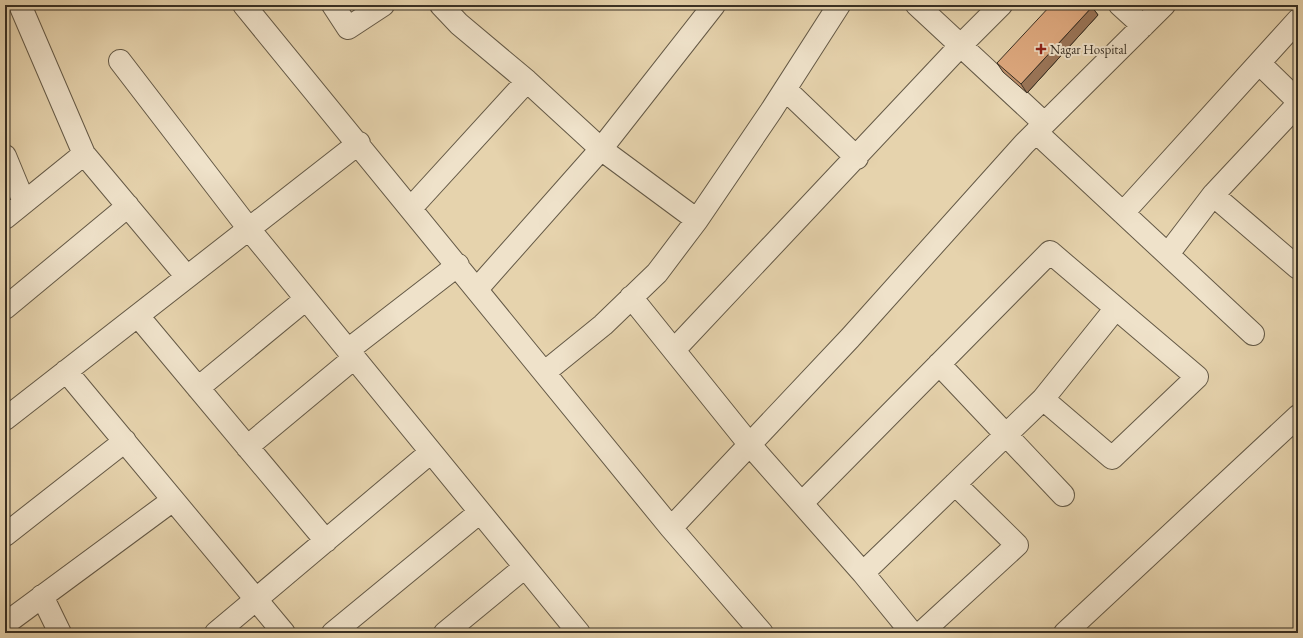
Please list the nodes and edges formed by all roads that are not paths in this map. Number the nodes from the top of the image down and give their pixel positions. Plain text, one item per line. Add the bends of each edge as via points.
1 (16, 5) edge
2 (20, 5) edge
3 (244, 5) edge
4 (333, 5) edge
5 (383, 5) edge
6 (441, 5) edge
7 (714, 5) edge
8 (839, 5) edge
9 (917, 5) edge
10 (1001, 5) edge
11 (1120, 5) edge
12 (1164, 5) edge
13 (5, 14) edge
14 (1298, 20) edge
15 (1143, 26) junction
16 (961, 45) junction
17 (120, 61) dead end
18 (1259, 63) junction
19 (527, 82) junction
20 (785, 89) junction
21 (1298, 101) edge
22 (1298, 104) edge
23 (1040, 128) junction
24 (359, 143) junction
25 (601, 149) junction
26 (84, 154) junction
27 (5, 156) edge
28 (856, 158) junction
29 (1213, 195) junction
30 (24, 202) junction
31 (128, 206) junction
32 (411, 208) junction
33 (1123, 213) junction
34 (5, 218) edge
35 (697, 220) junction
36 (249, 229) junction
37 (1168, 254) junction
38 (458, 265) junction
39 (1298, 268) edge
40 (187, 277) junction
41 (477, 289) junction
42 (631, 297) junction
43 (306, 299) junction
44 (5, 308) edge
45 (1116, 308) junction
46 (138, 316) junction
47 (1253, 334) dead end
48 (674, 350) junction
49 (351, 354) junction
50 (939, 364) junction
51 (66, 371) junction
52 (545, 372) junction
53 (198, 388) junction
54 (1043, 400) junction
55 (1298, 416) edge
56 (5, 419) edge
57 (1006, 435) junction
58 (125, 441) junction
59 (750, 445) junction
60 (247, 447) junction
61 (431, 452) junction
62 (955, 484) junction
63 (1063, 495) dead end
64 (173, 500) junction
65 (802, 503) junction
66 (480, 512) junction
67 (671, 528) junction
68 (5, 535) edge
69 (326, 541) junction
70 (525, 567) junction
71 (863, 573) junction
72 (42, 596) junction
73 (256, 599) junction
74 (5, 624) edge
75 (60, 633) edge
76 (216, 633) edge
77 (284, 633) edge
78 (332, 633) edge
79 (445, 633) edge
80 (579, 633) edge
81 (762, 633) edge
82 (912, 633) edge
83 (921, 633) edge
84 (1065, 633) edge

1 - 13 street
2 - 26 street
3 - 24 street
4 - 5 street via 348,28
6 - 19 street via 459,24
7 - 25 street
8 - 20 street
9 - 16 street
10 - 16 street
11 - 15 street
12 - 15 street
14 - 18 street
15 - 23 street
16 - 23 street
16 - 28 street
17 - 36 street
18 - 21 street
18 - 33 street
19 - 25 street
19 - 32 street
20 - 28 street
20 - 35 street
22 - 29 street
23 - 33 street
23 - 59 street
24 - 32 street
24 - 36 street
25 - 35 street
25 - 41 street
26 - 30 street
26 - 31 street
27 - 30 street
28 - 48 street
29 - 37 street
29 - 39 street
30 - 34 street
31 - 40 street
31 - 44 street
32 - 38 street
33 - 37 street
35 - 42 street via 657,272
36 - 40 street
36 - 43 street
37 - 47 street
38 - 41 street
38 - 49 street
40 - 46 street
41 - 52 street
42 - 48 street
42 - 52 street via 603,325
43 - 49 street
43 - 53 street
45 - 50 street via 1050,252
45 - 54 street
45 - 54 street via 1197,377 1112,458
46 - 51 street
46 - 53 street
48 - 59 street
49 - 60 street
49 - 61 street
50 - 57 street
50 - 65 street
51 - 56 street
51 - 58 street
52 - 67 street
53 - 60 street
54 - 57 street
55 - 84 street
57 - 62 street
57 - 63 street
58 - 64 street
58 - 68 street
59 - 65 street
59 - 67 street
60 - 69 street
61 - 66 street
61 - 69 street
62 - 71 street
62 - 83 street via 1017,545
64 - 72 street
64 - 73 street
65 - 71 street
66 - 70 street
66 - 78 street
67 - 81 street
69 - 73 street
70 - 79 street
70 - 80 street
71 - 82 street
72 - 74 street
72 - 75 street
73 - 76 street
73 - 77 street

